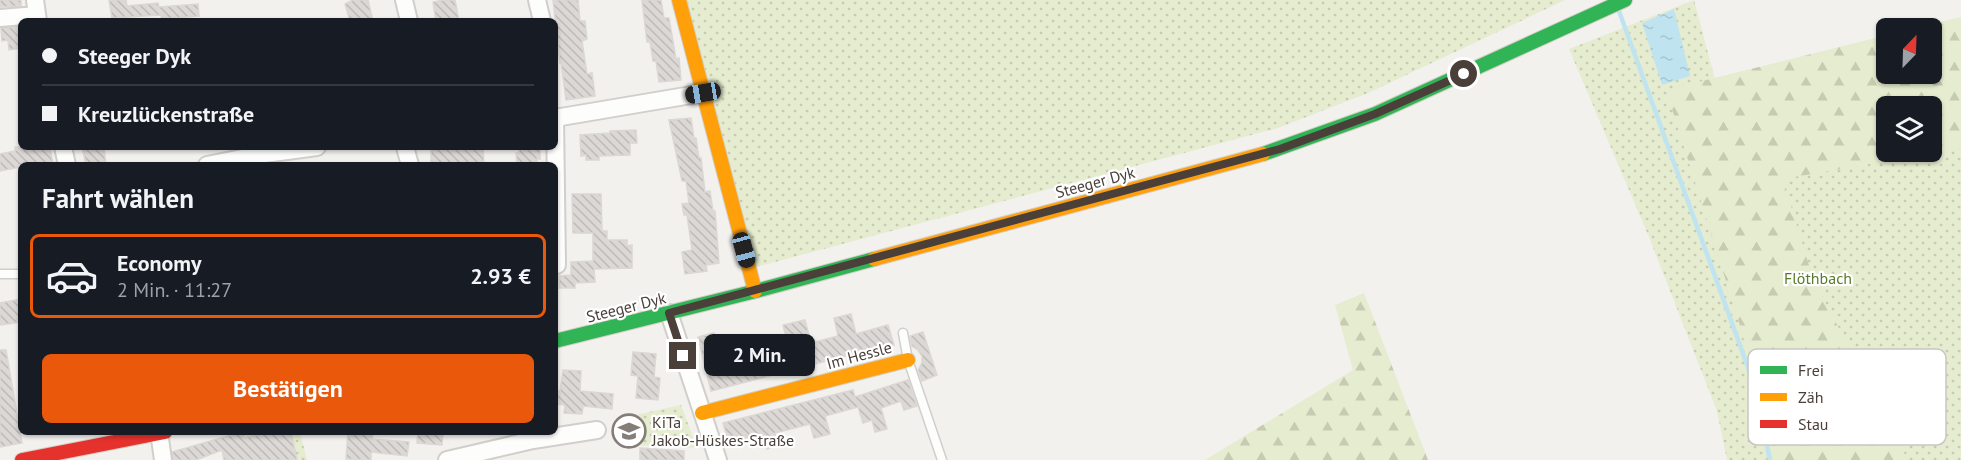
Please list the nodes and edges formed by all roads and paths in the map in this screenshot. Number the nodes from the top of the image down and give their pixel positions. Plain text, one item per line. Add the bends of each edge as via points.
1 (404, 0) edge
2 (537, 0) edge
3 (679, 0) edge
4 (1625, 0) edge
5 (37, 12) edge
6 (0, 18) edge
7 (408, 18) edge
8 (541, 18) edge
9 (703, 93) junction
10 (558, 117) edge
11 (303, 150) edge
12 (257, 160) edge
13 (237, 162) edge
14 (0, 274) edge
15 (18, 274) edge
16 (755, 291) junction
17 (669, 313) junction
18 (903, 333) dead end
19 (558, 340) edge
20 (908, 360) junction
21 (702, 413) junction
22 (597, 430) dead end
23 (149, 435) edge
24 (161, 435) edge
25 (63, 456) edge
26 (22, 460) edge
27 (163, 460) edge
28 (447, 460) edge
29 (718, 460) edge
30 (942, 460) edge

1 - 7 street
2 - 8 street
3 - 9 street
4 - 16 street, Steeger Dyk via 1375,114 1280,149
5 - 6 street
9 - 10 street
9 - 16 street
11 - 12 street
12 - 13 street
14 - 15 lane
16 - 17 street, Steeger Dyk
17 - 19 street, Steeger Dyk
17 - 21 street
18 - 20 lane
20 - 21 street, Im Hessle
20 - 30 lane, Im Hessle
21 - 29 street
22 - 28 street
23 - 25 street
24 - 27 street
25 - 26 street

